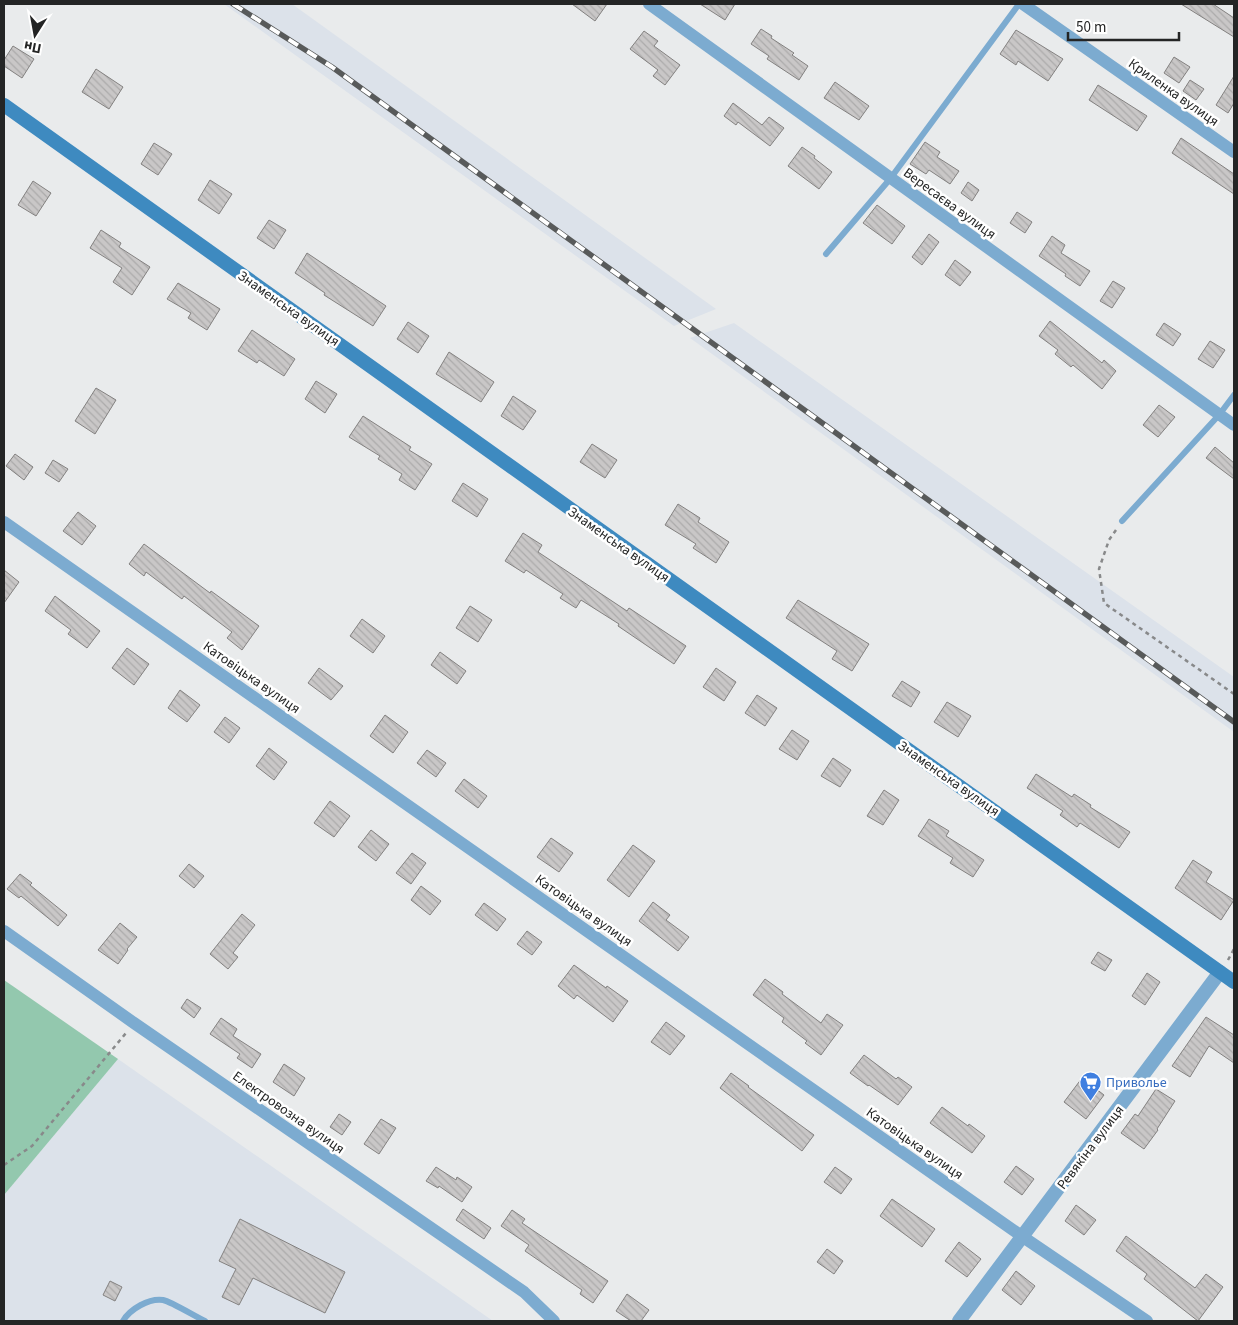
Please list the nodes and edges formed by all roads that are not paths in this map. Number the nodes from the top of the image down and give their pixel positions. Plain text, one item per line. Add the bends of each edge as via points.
1 (649, 4) edge
2 (1019, 4) edge
3 (1023, 4) edge
4 (4, 105) edge
5 (1234, 152) edge
6 (890, 179) junction
7 (826, 254) dead end
8 (1234, 395) edge
9 (1219, 415) junction
10 (1234, 426) edge
11 (1122, 521) road end
12 (4, 522) edge
13 (4, 931) edge
14 (1220, 972) junction
15 (1234, 982) edge
16 (1023, 1237) junction
17 (124, 1321) edge
18 (205, 1321) edge
19 (554, 1321) edge
20 (959, 1321) edge
21 (1147, 1321) edge

1 - 6 street, Вересаєва вулиця
2 - 6 lane
3 - 5 street, Криленка вулиця
4 - 14 main road, Знаменська вулиця
6 - 7 lane
6 - 9 street, Вересаєва вулиця
8 - 9 lane
9 - 10 street, Вересаєва вулиця
9 - 11 lane
12 - 16 street, Катовіцька вулиця
13 - 19 street, Електровозна вулиця via 524,1292
14 - 15 main road, Знаменська вулиця
14 - 16 street, Ревякіна вулиця
16 - 20 street, Ревякіна вулиця
16 - 21 street, Катовіцька вулиця
17 - 18 lane via 126,1315 142,1304 162,1300

